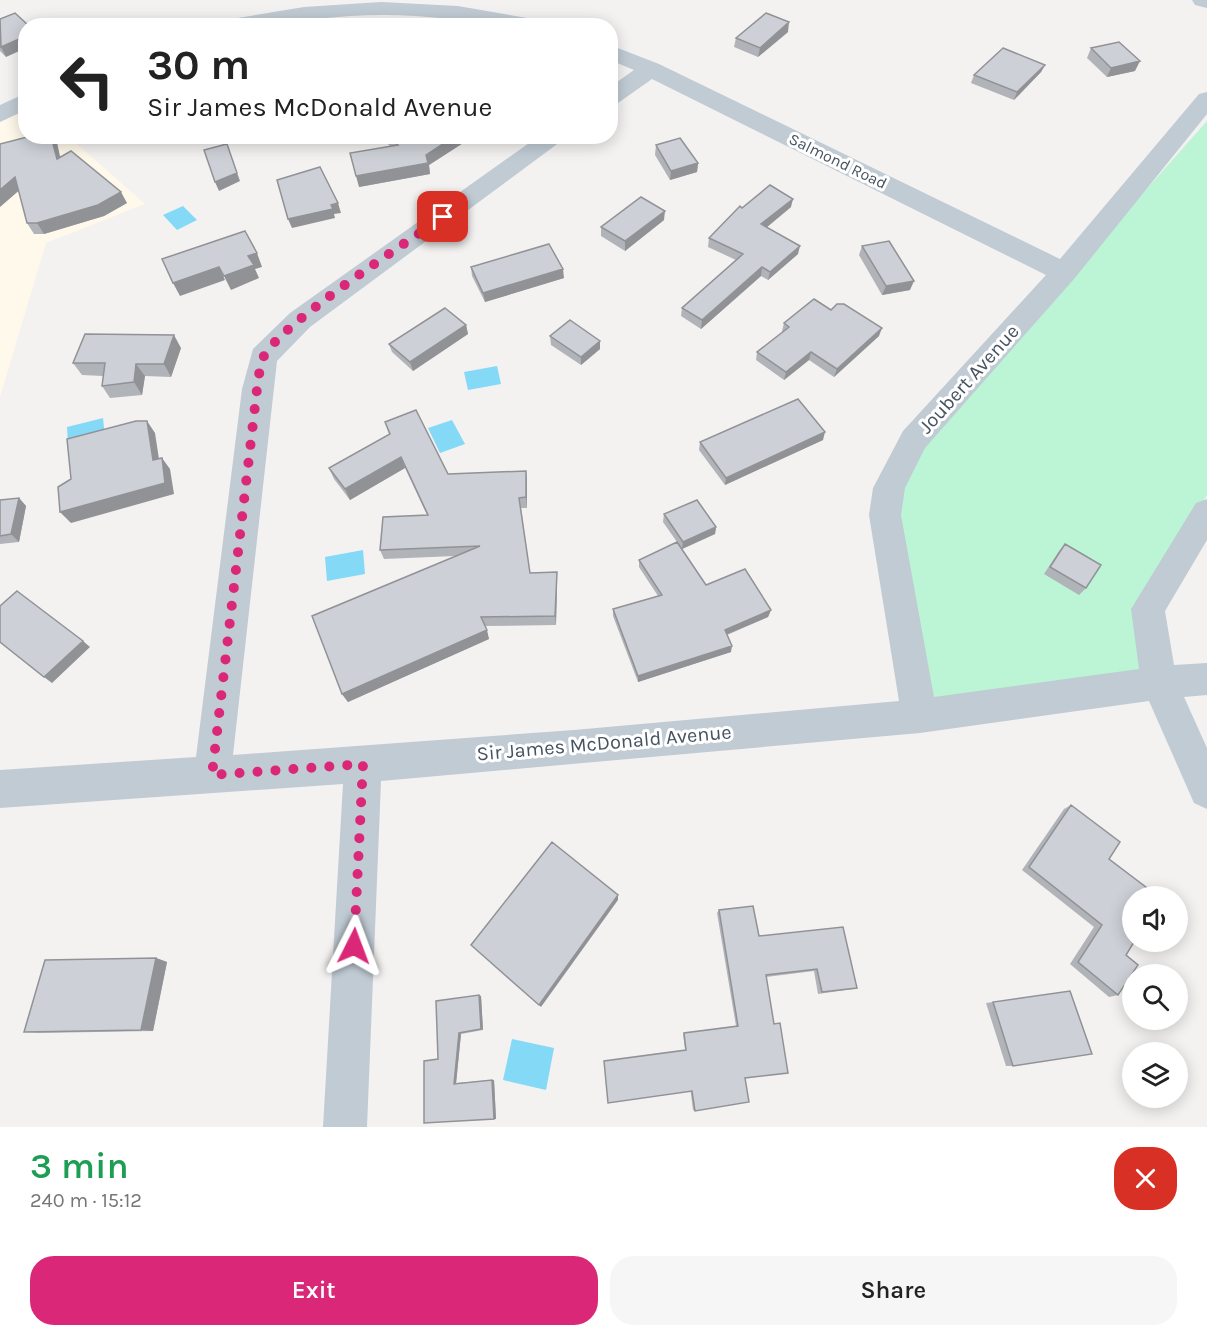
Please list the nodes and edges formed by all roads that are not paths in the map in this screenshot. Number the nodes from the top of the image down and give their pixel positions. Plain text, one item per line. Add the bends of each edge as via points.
1 (1203, 0) edge
2 (1207, 2) edge
3 (273, 18) edge
4 (494, 18) edge
5 (618, 55) edge
6 (651, 69) junction
7 (618, 92) edge
8 (1207, 99) edge
9 (18, 105) edge
10 (0, 115) edge
11 (545, 144) edge
12 (1064, 272) junction
13 (1207, 512) edge
14 (1207, 679) edge
15 (1159, 682) junction
16 (920, 716) junction
17 (363, 764) junction
18 (212, 775) junction
19 (0, 789) edge
20 (1207, 790) edge
21 (345, 1127) edge

1 - 2 street
3 - 4 street via 362,8 469,13
5 - 6 street, Salmond Road
6 - 7 street
6 - 12 street, Salmond Road
8 - 12 street, Joubert Avenue
9 - 10 street
11 - 18 street via 308,314 263,357
12 - 16 street, Joubert Avenue via 914,440 889,488 885,515
13 - 15 street via 1148,609
14 - 15 street, Sir James McDonald Avenue
15 - 16 street, Sir James McDonald Avenue
15 - 20 street
16 - 17 street, Sir James McDonald Avenue
17 - 18 street, Sir James McDonald Avenue
17 - 21 street
18 - 19 street, Sir James McDonald Avenue

